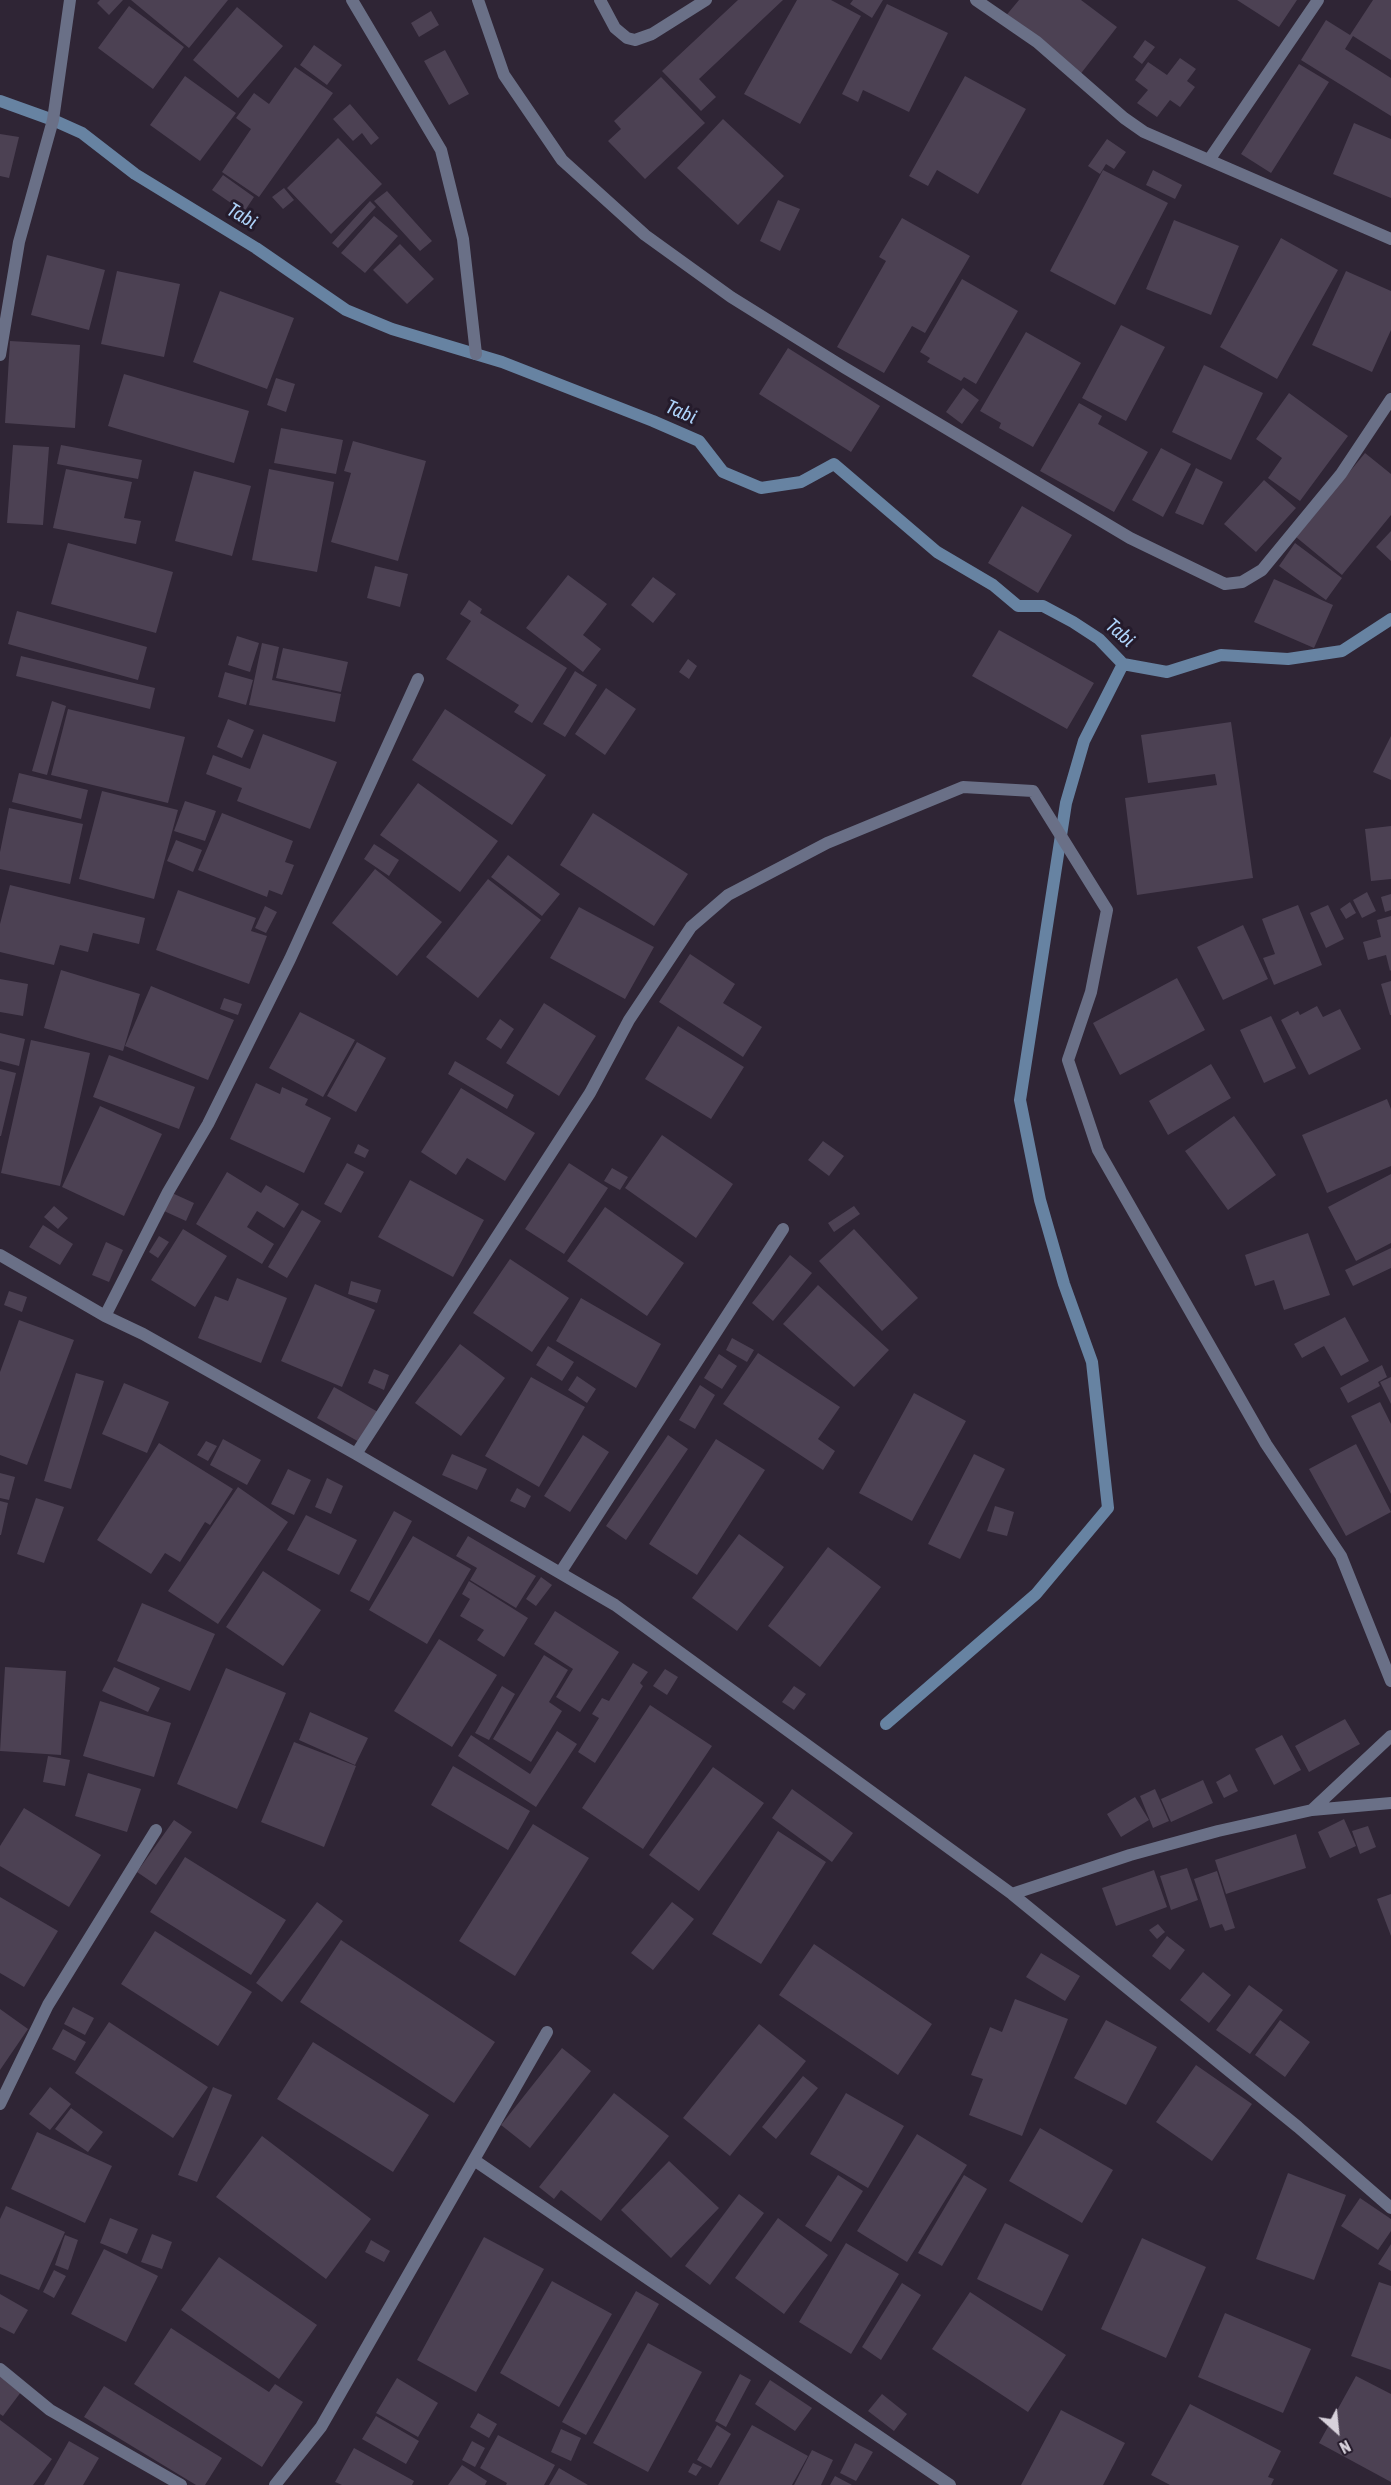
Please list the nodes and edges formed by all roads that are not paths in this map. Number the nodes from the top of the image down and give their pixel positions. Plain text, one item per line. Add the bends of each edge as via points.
1 (70, 0) edge
2 (352, 0) edge
3 (478, 0) edge
4 (600, 0) edge
5 (706, 0) edge
6 (976, 0) edge
7 (1318, 0) edge
8 (1209, 160) junction
9 (1391, 239) edge
10 (476, 354) dead end
11 (0, 356) edge
12 (1391, 399) edge
13 (418, 679) dead end
14 (783, 1229) dead end
15 (0, 1255) edge
16 (105, 1316) junction
17 (356, 1454) junction
18 (560, 1573) junction
19 (1391, 1681) edge
20 (1391, 1736) edge
21 (1391, 1803) edge
22 (1312, 1810) junction
23 (156, 1830) dead end
24 (1012, 1894) junction
25 (547, 2032) dead end
26 (0, 2104) edge
27 (474, 2160) junction
28 (1391, 2208) edge
29 (0, 2369) edge
30 (181, 2485) edge
31 (275, 2485) edge
32 (950, 2485) edge

1 - 11 street via 53,120 19,242
2 - 10 street via 441,150 463,239
3 - 12 street via 504,75 562,160 645,235 730,297 856,374 1130,538 1226,584 1242,582 1262,570 1341,474
4 - 5 street via 615,28 635,40 652,34
6 - 8 street via 1037,42 1144,132
7 - 8 street
8 - 9 street
13 - 16 street via 290,959 208,1124 168,1192
14 - 18 street
15 - 16 street
16 - 17 street
17 - 18 street
17 - 19 street via 590,1093 629,1020 691,927 728,895 827,843 963,787 1033,791 1107,910 1090,992 1068,1060 1098,1150 1266,1444 1341,1556
18 - 24 street via 615,1605
20 - 22 street
21 - 22 street
22 - 24 street via 1130,1855
23 - 26 street via 48,2005
24 - 28 street via 1298,2127
25 - 27 street
27 - 31 street via 321,2427
27 - 32 street
29 - 30 street via 50,2410

